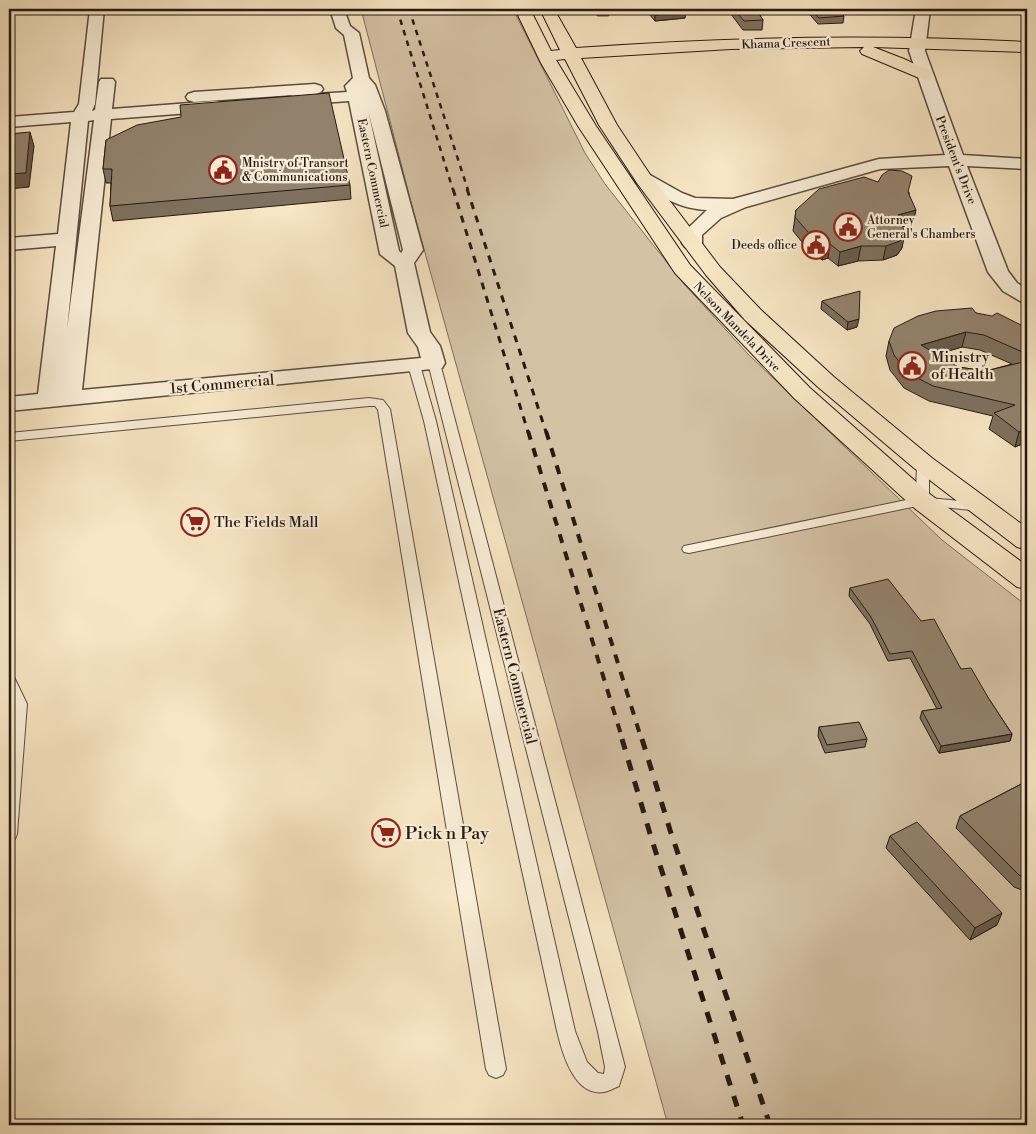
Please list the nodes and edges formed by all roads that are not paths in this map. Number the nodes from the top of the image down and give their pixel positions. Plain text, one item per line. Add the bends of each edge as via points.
1 (97, 9) edge
2 (114, 9) edge
3 (337, 9) edge
4 (523, 9) edge
5 (923, 9) edge
6 (552, 17) edge
7 (356, 18) dead end
8 (351, 33) junction
9 (1027, 47) edge
10 (868, 51) junction
11 (633, 53) junction
12 (1027, 54) edge
13 (572, 57) junction
14 (548, 59) junction
15 (920, 59) junction
16 (594, 75) junction
17 (362, 88) junction
18 (9, 110) edge
19 (93, 110) junction
20 (9, 122) edge
21 (955, 160) junction
22 (1027, 164) edge
23 (644, 178) junction
24 (739, 203) junction
25 (67, 239) junction
26 (692, 243) junction
27 (9, 244) edge
28 (1027, 297) edge
29 (421, 351) junction
30 (9, 386) edge
31 (61, 390) junction
32 (9, 404) edge
33 (9, 437) edge
34 (923, 463) junction
35 (922, 501) junction
36 (980, 507) junction
37 (1027, 541) edge
38 (690, 549) dead end
39 (1027, 580) edge
40 (10, 686) edge
41 (12, 755) edge
42 (9, 827) edge
43 (496, 1069) dead end

1 - 19 street
2 - 19 street
3 - 8 street, Eastern Commercial via 343,28
4 - 14 main road, Nelson Mandela Drive
5 - 15 street
6 - 11 main road via 589,41
6 - 13 main road, Nelson Mandela Drive
7 - 8 street via 358,27
8 - 17 street, Eastern Commercial
9 - 15 main road, Khama Crescent
10 - 11 main road, Khama Crescent
10 - 15 main road, Khama Crescent
10 - 15 main road via 898,62
11 - 13 main road, Khama Crescent
11 - 15 main road, Khama Crescent via 748,44
11 - 16 main road
12 - 15 main road via 974,52 932,60
13 - 14 main road, Khama Crescent
13 - 16 main road, Nelson Mandela Drive
14 - 35 main road, Nelson Mandela Drive via 622,181 682,269 802,393
15 - 21 street, President's Drive
16 - 23 main road, Nelson Mandela Drive via 608,125
17 - 19 street
17 - 29 street, Eastern Commercial via 360,110 390,254 404,263
18 - 19 street
19 - 20 street
19 - 25 street
19 - 31 street
21 - 22 street
21 - 24 street via 878,164
21 - 28 street, President's Drive via 998,272 1010,287
23 - 24 street via 692,204
23 - 26 main road, Nelson Mandela Drive
24 - 26 street via 704,222 692,234
25 - 27 street
25 - 31 street
26 - 34 main road, Nelson Mandela Drive via 712,271 753,315 826,382
29 - 29 lane, Eastern Commercial via 430,421 566,1031 579,1067 589,1078 602,1084 612,1080 615,1074 607,1032
29 - 31 street, 1st Commercial
30 - 31 street, 1st Commercial
31 - 32 street, 1st Commercial
33 - 43 lane via 369,402 379,403 384,409
34 - 35 lane
34 - 36 main road, Nelson Mandela Drive
35 - 36 lane
35 - 38 lane
35 - 39 main road, Nelson Mandela Drive
36 - 37 main road, Nelson Mandela Drive
40 - 41 lane via 20,704
41 - 42 lane

